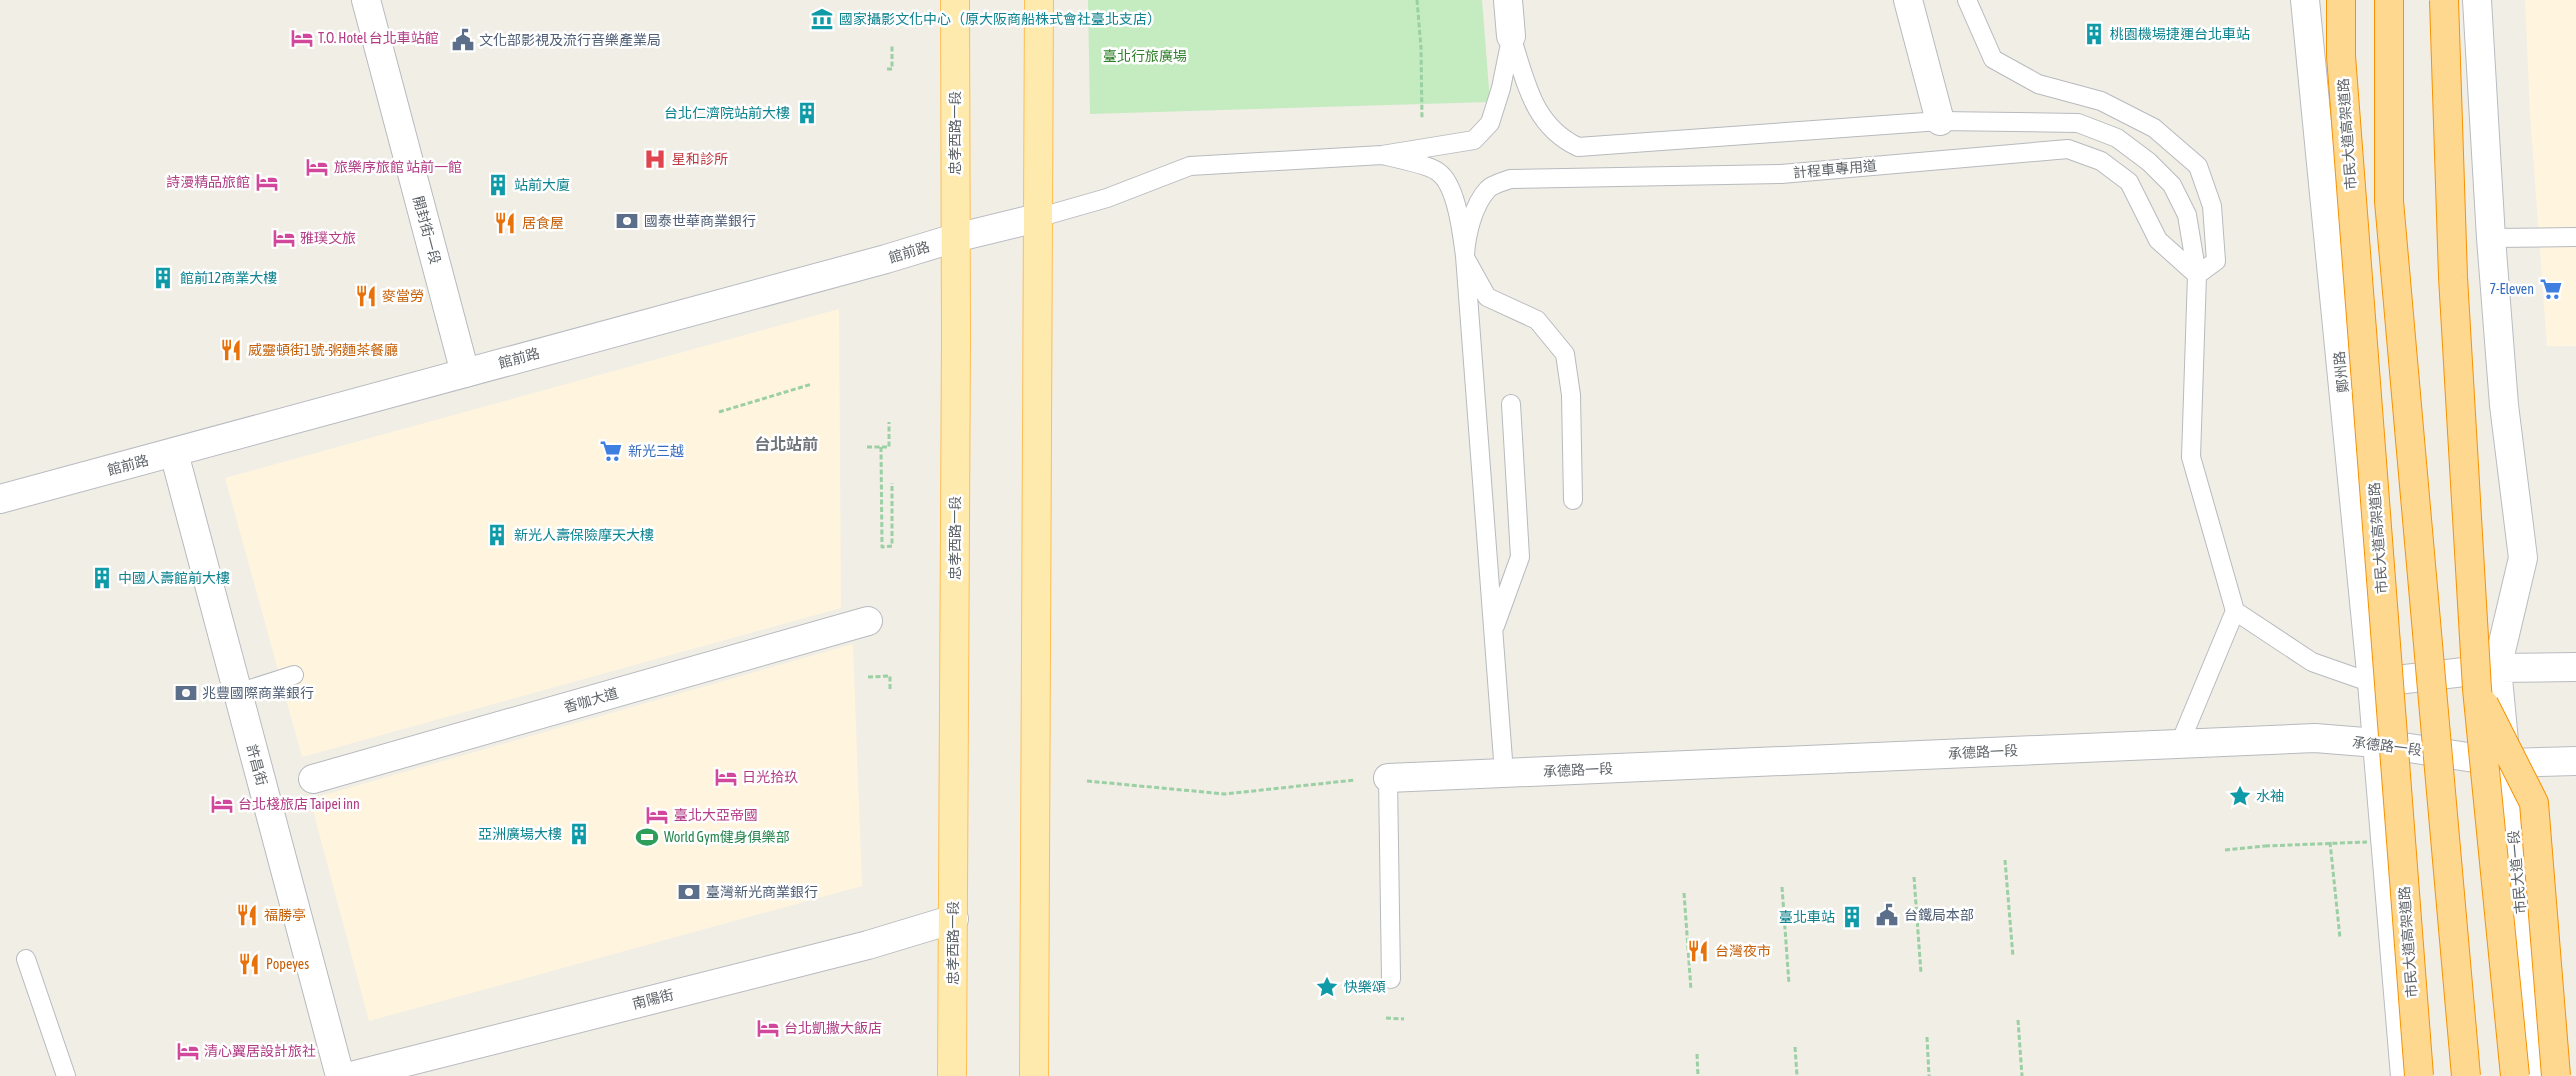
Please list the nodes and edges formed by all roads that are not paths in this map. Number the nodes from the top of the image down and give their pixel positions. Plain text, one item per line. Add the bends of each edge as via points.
1 (366, 0) edge
2 (955, 0) edge
3 (1039, 0) edge
4 (1508, 0) edge
5 (1908, 0) edge
6 (1967, 0) edge
7 (2305, 0) edge
8 (2341, 0) edge
9 (2389, 0) edge
10 (2444, 0) edge
11 (2477, 0) edge
12 (1511, 36) junction
13 (1940, 121) junction
14 (1382, 155) junction
15 (1038, 218) junction
16 (2576, 237) edge
17 (955, 238) junction
18 (2491, 238) junction
19 (1465, 256) junction
20 (2196, 275) junction
21 (465, 373) junction
22 (1511, 404) dead end
23 (174, 453) junction
24 (0, 499) edge
25 (1573, 500) dead end
26 (2235, 611) junction
27 (868, 621) dead end
28 (1492, 632) junction
29 (2576, 667) edge
30 (2497, 668) junction
31 (294, 675) dead end
32 (2372, 683) junction
33 (2477, 689) junction
34 (238, 693) junction
35 (2180, 743) junction
36 (2377, 743) junction
37 (2576, 761) edge
38 (2507, 763) junction
39 (1504, 773) junction
40 (1388, 778) joint
41 (313, 779) dead end
42 (954, 919) junction
43 (26, 960) dead end
44 (1391, 979) dead end
45 (66, 1076) edge
46 (340, 1076) edge
47 (351, 1076) edge
48 (952, 1076) edge
49 (1034, 1076) edge
50 (2405, 1076) edge
51 (2419, 1076) edge
52 (2466, 1076) edge
53 (2515, 1076) edge
54 (2536, 1076) edge
55 (2556, 1076) edge

1 - 21 street, 開封街一段
2 - 17 main road, 忠孝西路一段
3 - 15 main road
4 - 12 street
5 - 13 street
6 - 20 lane via 1993,59 2038,84 2101,101 2154,128 2198,166 2212,206 2216,261
7 - 32 street, 鄭州路
8 - 51 highway, 市民大道高架道路, bridge via 2342,56
9 - 52 highway, bridge via 2389,201
10 - 33 highway, bridge via 2452,277
11 - 18 street
12 - 13 lane via 1531,98 1543,121 1562,139 1578,147
12 - 14 lane via 1490,123 1474,140
13 - 20 lane via 2078,124 2117,138 2150,162 2172,185 2187,215
14 - 15 lane via 1190,166 1108,198
14 - 19 lane via 1438,172 1449,186
15 - 17 street, 館前路
15 - 49 main road
16 - 18 lane
17 - 21 street, 館前路
17 - 42 main road, 忠孝西路一段
18 - 30 street via 2504,405 2523,558
19 - 20 lane, 計程車專用道 via 1477,207 1489,188 1510,179 1781,174 2068,149 2101,161 2129,182 2158,240
19 - 25 lane via 1487,297 1536,320 1565,354 1571,395
19 - 28 lane
20 - 26 lane via 2191,457
21 - 23 street, 館前路
22 - 28 lane via 1520,557
23 - 24 street, 館前路
23 - 34 street, 許昌街
26 - 32 lane via 2312,662
26 - 35 lane
27 - 41 street, 香咖大道
28 - 39 lane
29 - 30 street
30 - 32 street
30 - 38 street, 市民大道一段
31 - 34 lane
32 - 36 street, 鄭州路
33 - 53 highway, bridge
33 - 55 highway, bridge via 2534,803
34 - 46 street, 許昌街
35 - 36 street, 承德路一段 via 2315,738
35 - 39 street, 承德路一段
36 - 38 street, 承德路一段
36 - 50 street
37 - 38 street, 承德路一段
38 - 54 street, 市民大道一段
39 - 40 street, 承德路一段
40 - 44 lane
42 - 47 street, 南陽街 via 868,945
42 - 48 main road, 忠孝西路一段
43 - 45 lane

